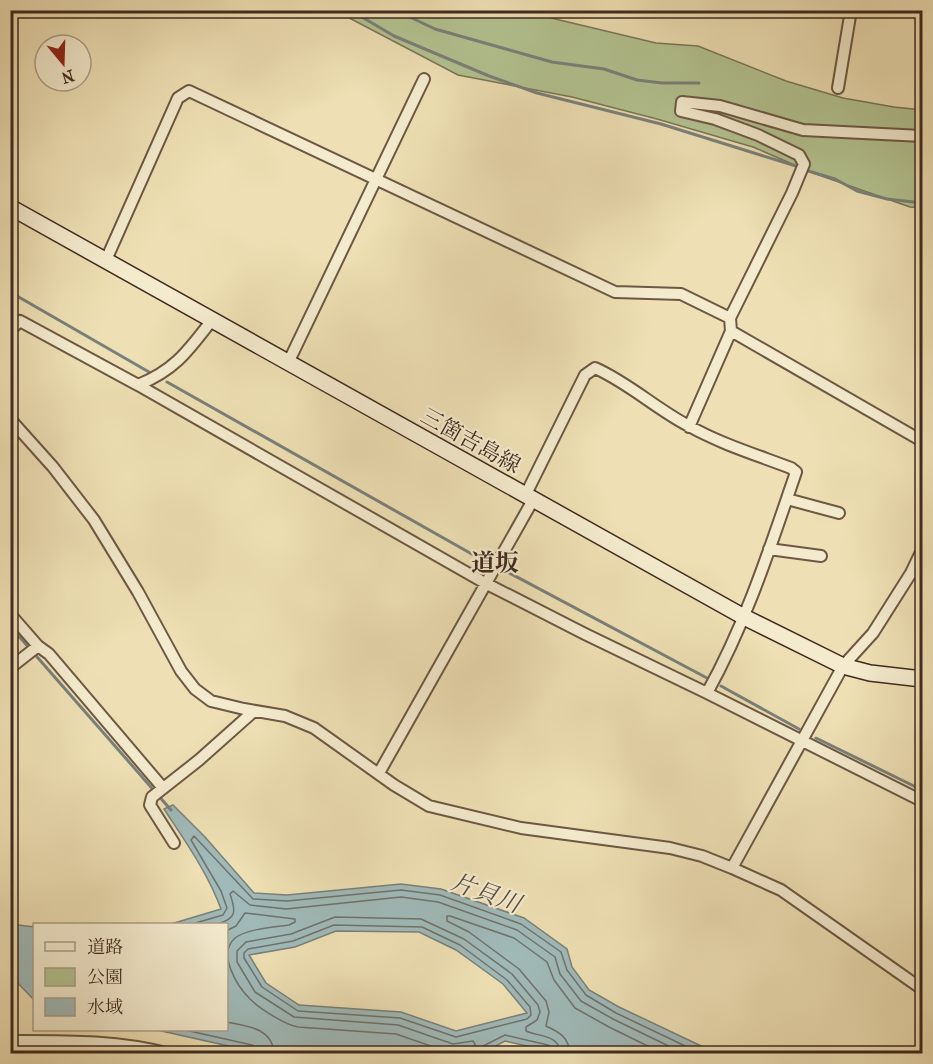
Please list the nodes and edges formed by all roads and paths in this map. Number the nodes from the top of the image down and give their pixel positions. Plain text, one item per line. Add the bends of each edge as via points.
1 (851, 10) edge
2 (424, 79) dead end
3 (838, 88) dead end
4 (922, 136) edge
5 (375, 180) junction
6 (10, 207) edge
7 (106, 260) junction
8 (730, 318) junction
9 (15, 319) edge
10 (212, 320) junction
11 (10, 330) edge
12 (731, 331) junction
13 (288, 363) junction
14 (138, 385) junction
15 (10, 419) edge
16 (689, 427) junction
17 (922, 441) edge
18 (529, 498) junction
19 (787, 499) junction
20 (839, 513) dead end
21 (769, 549) junction
22 (922, 550) edge
23 (821, 556) dead end
24 (488, 578) junction
25 (10, 614) edge
26 (744, 617) junction
27 (38, 646) junction
28 (843, 666) junction
29 (10, 668) edge
30 (922, 679) edge
31 (707, 693) junction
32 (254, 711) junction
33 (802, 741) junction
34 (379, 772) junction
35 (163, 789) junction
36 (922, 801) edge
37 (174, 843) dead end
38 (732, 868) junction
39 (922, 989) edge
40 (10, 1041) edge
41 (170, 1053) edge

1 - 3 street
2 - 5 street
4 - 8 street via 803,130 720,106 682,102 681,111 758,135 800,155 804,164
5 - 7 street via 189,91 178,98
5 - 8 street via 615,292 681,294
5 - 13 street
6 - 7 main road, 三箇吉島線
7 - 10 main road, 三箇吉島線
8 - 12 street
9 - 11 street
9 - 14 street
10 - 13 main road, 三箇吉島線
10 - 14 street via 171,368
12 - 16 street
12 - 17 street
13 - 18 main road, 三箇吉島線
14 - 24 street
15 - 32 street via 94,520 195,689 211,700
16 - 18 street via 616,377 595,368 585,375
16 - 19 street via 792,468 796,472
18 - 24 street
18 - 26 main road, 三箇吉島線
19 - 20 street
19 - 21 street
21 - 23 street
21 - 26 street
22 - 28 street via 873,633
24 - 31 street via 585,634
24 - 34 street
25 - 27 street
26 - 28 main road, 三箇吉島線
26 - 31 street
27 - 29 street
27 - 35 street via 49,654
28 - 30 main road, 三箇吉島線
28 - 33 street
31 - 33 street
32 - 34 street via 285,716 314,728
32 - 35 street
33 - 36 street
33 - 38 street
34 - 38 street via 429,806 521,828 670,848
35 - 37 street via 150,805
38 - 39 street via 781,890
40 - 41 street via 86,1041

